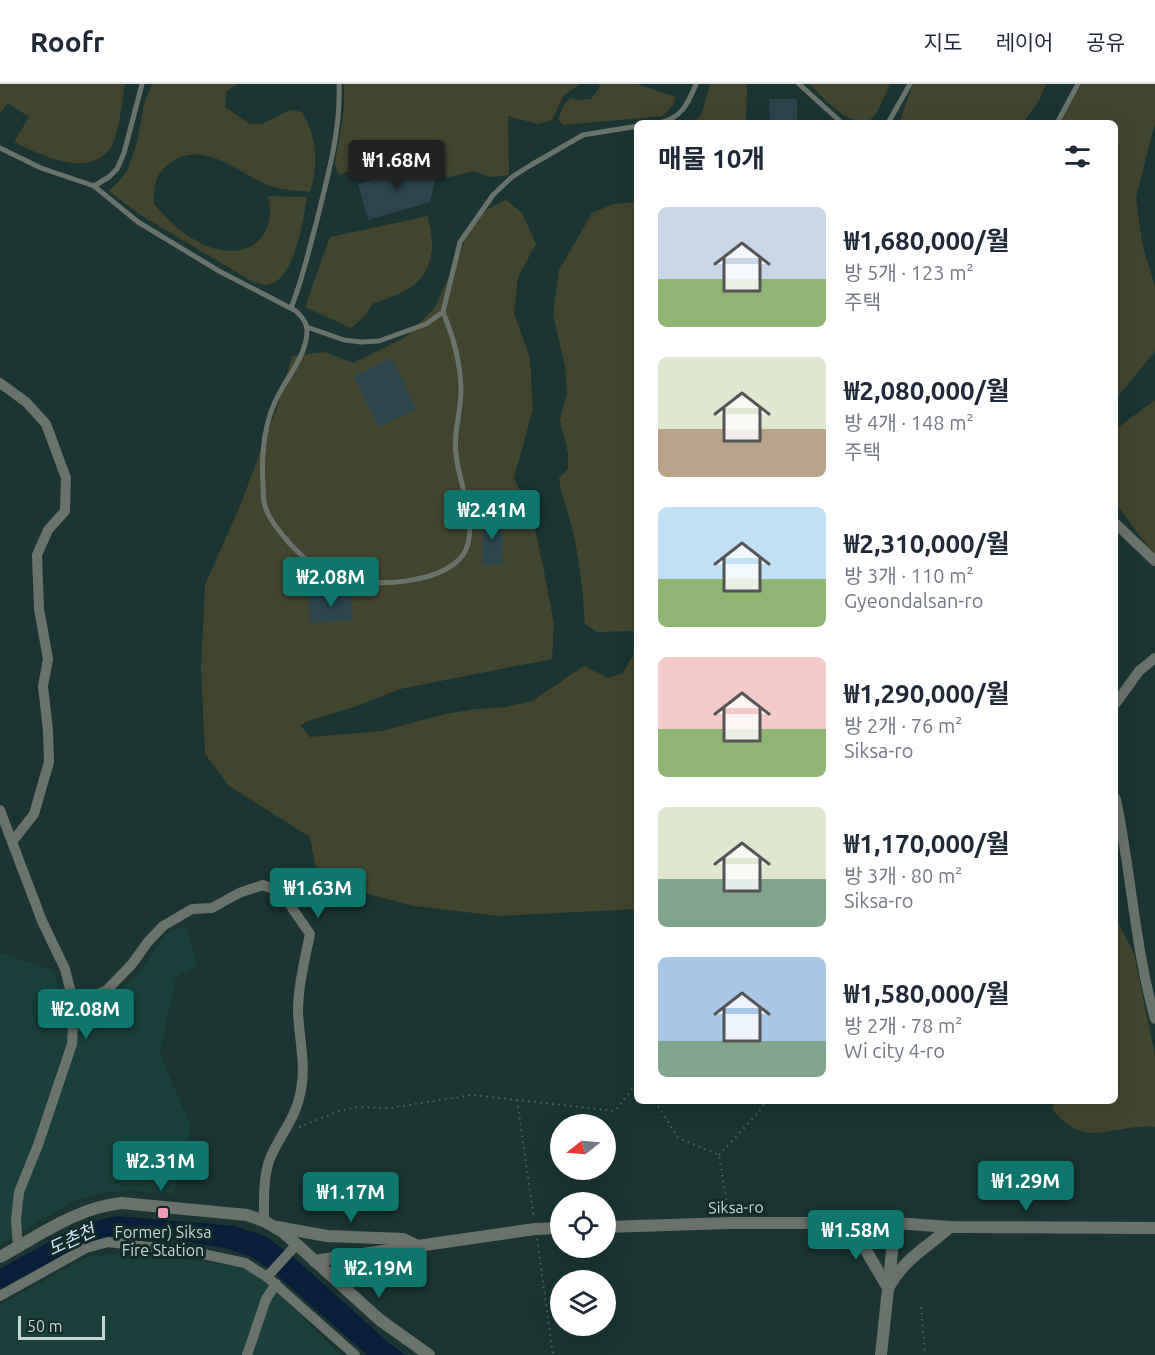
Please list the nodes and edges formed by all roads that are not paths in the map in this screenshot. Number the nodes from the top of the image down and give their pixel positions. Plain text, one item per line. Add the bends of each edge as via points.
1 (142, 84) edge
2 (339, 84) edge
3 (696, 84) edge
4 (799, 84) edge
5 (910, 84) edge
6 (1078, 84) edge
7 (667, 120) edge
8 (839, 120) edge
9 (890, 120) edge
10 (1059, 120) edge
11 (634, 127) edge
12 (0, 148) edge
13 (94, 186) junction
14 (291, 308) junction
15 (442, 312) junction
16 (307, 327) junction
17 (0, 383) edge
18 (1118, 526) edge
19 (1155, 561) edge
20 (1155, 658) edge
21 (1118, 700) edge
22 (1118, 809) edge
23 (0, 810) edge
24 (12, 842) junction
25 (74, 1005) junction
26 (1155, 1020) edge
27 (264, 1221) junction
28 (840, 1223) junction
29 (895, 1223) junction
30 (276, 1227) junction
31 (616, 1227) edge
32 (950, 1227) junction
33 (550, 1228) edge
34 (1155, 1228) edge
35 (417, 1246) junction
36 (18, 1247) junction
37 (295, 1247) junction
38 (0, 1257) edge
39 (314, 1261) junction
40 (269, 1275) junction
41 (276, 1284) junction
42 (888, 1288) junction
43 (0, 1296) edge
44 (248, 1355) edge
45 (355, 1355) edge
46 (429, 1355) edge
47 (881, 1355) edge

1 - 13 lane via 117,170
2 - 14 lane via 329,172
3 - 7 lane via 687,106
4 - 8 lane
5 - 9 lane
6 - 10 lane
11 - 15 lane via 584,135 512,177 493,195 460,242
12 - 13 lane via 41,168
13 - 14 lane via 138,222 219,271
14 - 16 lane
15 - 16 lane via 426,324 379,341 344,340
15 - 16 lane via 453,339 460,376 455,452 468,509 468,543 462,557 440,573 380,584 328,574 290,543 265,506 261,461 265,434 279,394 304,350
17 - 24 street via 26,402 46,424 66,478 65,511 48,530 37,555 39,609 48,659 43,686 49,762 34,813
18 - 19 street
20 - 21 street via 1139,671
22 - 26 street via 1140,953
23 - 24 street
24 - 25 street via 64,969
25 - 27 street via 107,990 163,926 192,909 212,908 262,885 281,892 310,934 298,1009 303,1073 292,1120 268,1164
25 - 36 street via 72,1044 19,1192
27 - 30 street
27 - 36 street via 247,1215 109,1204
28 - 29 street, Siksa-ro
28 - 31 street, Siksa-ro
28 - 42 street via 864,1247
29 - 32 street, Siksa-ro
29 - 42 street
30 - 35 street via 327,1236 403,1239
30 - 37 street
32 - 34 street, Siksa-ro
32 - 42 street via 907,1261
33 - 35 street
35 - 39 street
36 - 38 street
37 - 39 street
37 - 40 street
39 - 46 street via 380,1320
40 - 41 street
40 - 43 street via 244,1263 198,1253 108,1242 86,1248
41 - 44 street via 266,1299
41 - 45 street
42 - 47 street

